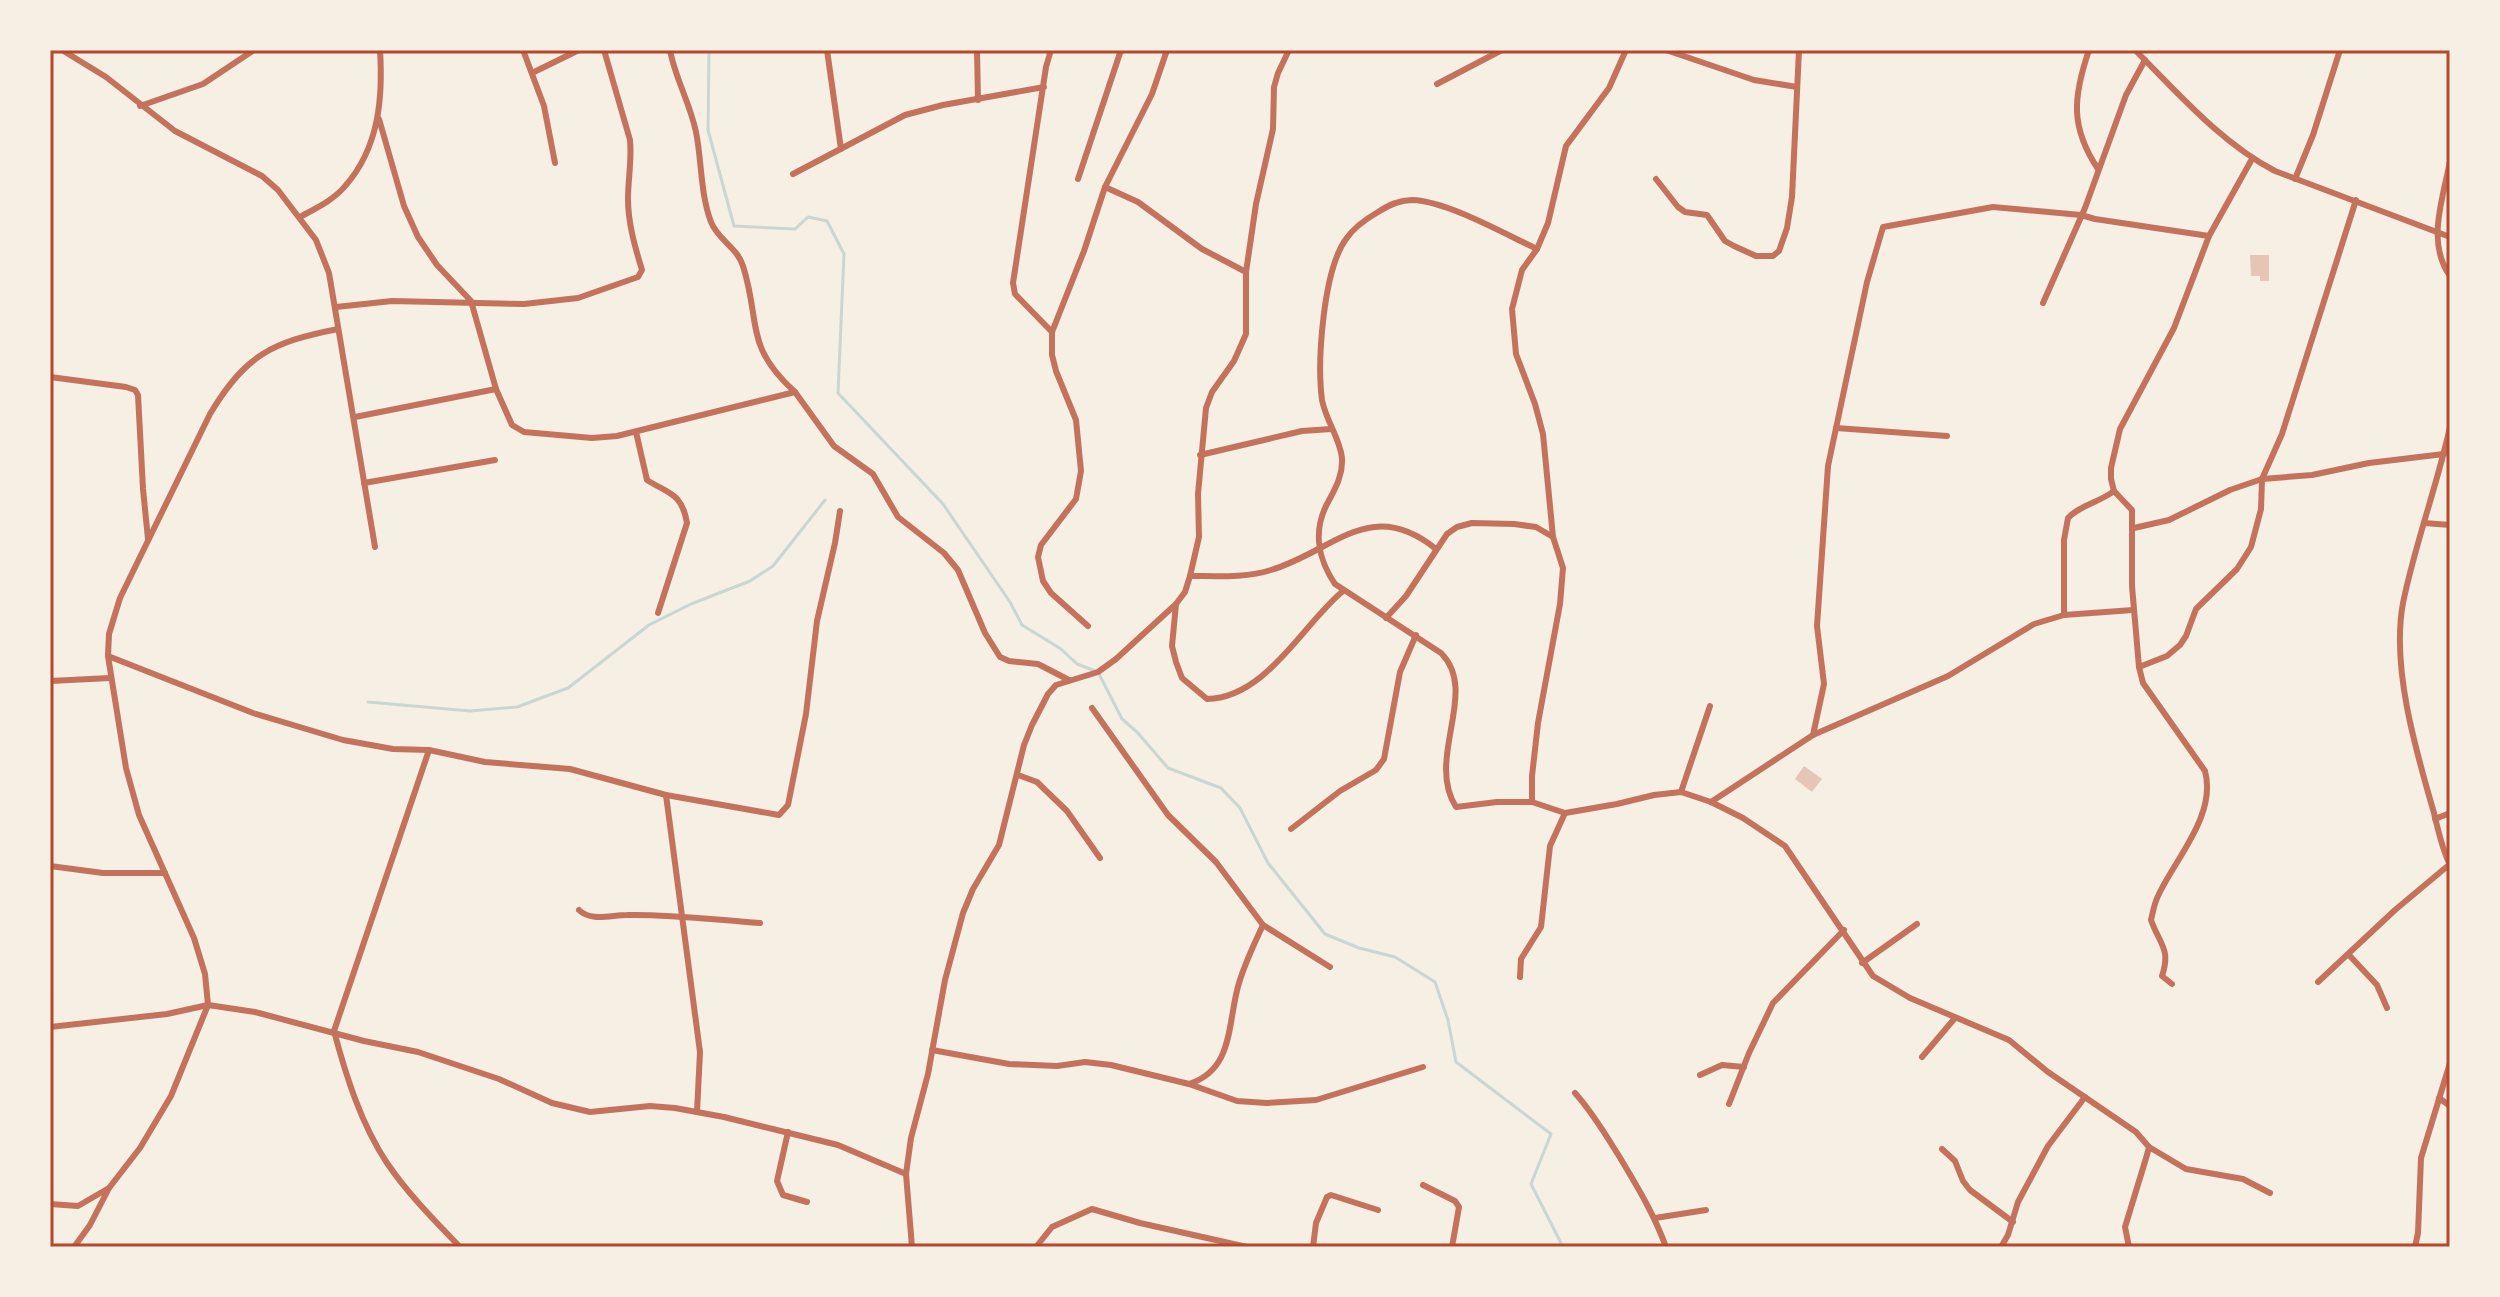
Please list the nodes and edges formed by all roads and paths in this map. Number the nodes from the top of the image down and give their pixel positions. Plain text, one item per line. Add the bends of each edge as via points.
1 (62, 50) edge
2 (254, 50) edge
3 (380, 50) edge
4 (523, 50) edge
5 (579, 50) edge
6 (604, 50) edge
7 (670, 50) edge
8 (827, 50) edge
9 (977, 50) edge
10 (1051, 50) edge
11 (1121, 50) edge
12 (1167, 50) edge
13 (1289, 50) edge
14 (1502, 50) edge
15 (1626, 50) edge
16 (1666, 50) edge
17 (1799, 50) edge
18 (2089, 50) edge
19 (2135, 50) edge
20 (2340, 50) edge
21 (2145, 60) junction
22 (532, 73) junction
23 (1437, 84) dead end
24 (1044, 87) junction
25 (1797, 87) junction
26 (978, 100) junction
27 (140, 106) junction
28 (379, 119) junction
29 (841, 149) junction
30 (2252, 159) junction
31 (2450, 161) edge
32 (555, 163) dead end
33 (2098, 169) junction
34 (793, 174) dead end
35 (1078, 179) dead end
36 (1656, 179) dead end
37 (2295, 179) junction
38 (1105, 187) junction
39 (2356, 200) junction
40 (2081, 215) junction
41 (300, 217) junction
42 (2437, 232) junction
43 (2209, 236) junction
44 (2450, 237) edge
45 (1537, 249) junction
46 (1246, 272) junction
47 (2450, 276) edge
48 (471, 301) junction
49 (2043, 303) dead end
50 (336, 307) junction
51 (338, 329) junction
52 (1052, 332) junction
53 (50, 377) edge
54 (496, 389) junction
55 (795, 392) junction
56 (355, 417) junction
57 (2450, 427) edge
58 (1836, 428) junction
59 (1331, 429) junction
60 (636, 432) junction
61 (1947, 436) dead end
62 (2444, 454) junction
63 (1200, 455) junction
64 (495, 460) dead end
65 (2262, 479) junction
66 (364, 483) junction
67 (2114, 491) junction
68 (840, 511) dead end
69 (2424, 523) junction
70 (2450, 525) edge
71 (2134, 528) junction
72 (1553, 537) junction
73 (148, 539) junction
74 (375, 547) dead end
75 (1436, 549) junction
76 (1319, 550) junction
77 (1190, 576) junction
78 (1343, 591) junction
79 (1176, 604) junction
80 (2133, 610) junction
81 (658, 613) dead end
82 (2064, 615) junction
83 (1386, 618) junction
84 (1088, 626) dead end
85 (1416, 635) junction
86 (108, 656) junction
87 (2139, 667) junction
88 (110, 678) junction
89 (1069, 680) junction
90 (50, 681) edge
91 (1710, 706) dead end
92 (1092, 708) dead end
93 (1813, 735) junction
94 (429, 750) junction
95 (1018, 775) junction
96 (1681, 792) junction
97 (666, 795) junction
98 (1532, 802) junction
99 (1711, 802) junction
100 (1565, 813) junction
101 (2450, 813) edge
102 (2435, 819) junction
103 (1291, 829) dead end
104 (1100, 858) dead end
105 (2450, 864) edge
106 (50, 866) edge
107 (165, 873) junction
108 (579, 910) dead end
109 (680, 918) junction
110 (760, 923) dead end
111 (1917, 924) dead end
112 (1263, 925) junction
113 (1844, 930) junction
114 (2349, 955) junction
115 (1862, 963) junction
116 (1330, 967) dead end
117 (1520, 977) dead end
118 (2318, 982) dead end
119 (2172, 984) dead end
120 (208, 1005) junction
121 (2387, 1008) dead end
122 (1955, 1018) junction
123 (50, 1027) edge
124 (334, 1031) junction
125 (932, 1050) junction
126 (1922, 1057) dead end
127 (2450, 1063) edge
128 (1423, 1067) dead end
129 (1744, 1067) junction
130 (1700, 1075) dead end
131 (1189, 1084) junction
132 (1575, 1093) dead end
133 (2085, 1097) junction
134 (2439, 1098) junction
135 (1729, 1104) dead end
136 (2450, 1106) edge
137 (697, 1112) junction
138 (788, 1132) junction
139 (2149, 1147) junction
140 (1942, 1149) dead end
141 (906, 1174) junction
142 (1423, 1185) dead end
143 (109, 1188) junction
144 (2270, 1193) dead end
145 (807, 1202) dead end
146 (50, 1204) edge
147 (1378, 1210) dead end
148 (1706, 1210) dead end
149 (1655, 1218) junction
150 (2013, 1222) junction
151 (74, 1247) edge
152 (460, 1247) edge
153 (912, 1247) edge
154 (1036, 1247) edge
155 (1247, 1247) edge
156 (1313, 1247) edge
157 (1452, 1247) edge
158 (1666, 1247) edge
159 (2001, 1247) edge
160 (2129, 1247) edge
161 (2415, 1247) edge

1 - 27 street
2 - 27 street via 203,84
3 - 28 street
4 - 22 street
5 - 22 street
6 - 48 street via 630,140 628,205 641,274 578,298 510,305
7 - 55 street via 696,132 704,203 713,227 742,262 756,338 772,368
8 - 29 street
9 - 26 street
10 - 24 street
11 - 35 street
12 - 38 street via 1148,104
13 - 46 street via 1274,87 1273,129
14 - 23 street
15 - 45 street via 1609,88 1566,146 1553,207
16 - 25 street via 1754,80
17 - 25 street
18 - 33 street via 2076,123
19 - 21 street
20 - 37 street
21 - 30 street
21 - 33 street
22 - 32 street
24 - 26 street
24 - 52 street via 1013,283 1015,294
25 - 36 street via 1792,197 1782,244 1773,256 1756,256 1725,241 1707,215 1685,212
26 - 29 street via 905,115
27 - 41 street via 175,131 262,176
28 - 41 street via 346,186
28 - 48 street via 390,166 418,237
29 - 34 street
30 - 37 street
30 - 43 street
31 - 42 street
33 - 40 street
37 - 39 street
38 - 46 street via 1138,202 1202,249
38 - 52 street
39 - 42 street
39 - 65 street via 2282,434
40 - 43 street
40 - 49 street
40 - 58 street via 1993,207 1883,227
41 - 50 street via 324,256
42 - 44 street
42 - 47 street
43 - 67 street via 2174,328 2120,429 2111,468
45 - 59 street via 1413,200 1392,203 1353,230 1337,255 1326,301 1322,398
45 - 72 street via 1517,287 1513,332 1543,434
46 - 63 street via 1246,334 1212,392
48 - 50 street
48 - 54 street
50 - 51 street
51 - 56 street
51 - 73 street via 272,347 241,370 210,414
52 - 84 street via 1056,371 1076,420 1081,471 1076,499 1041,545 1038,557 1051,593
53 - 73 street via 135,390
54 - 56 street
54 - 60 street via 512,425 524,432 592,438
55 - 60 street
55 - 89 street via 834,446 873,474 898,517 958,570 1000,657 1038,664
56 - 66 street
57 - 62 street
58 - 61 street
58 - 93 street via 1828,466 1818,603 1824,684
59 - 63 street
59 - 76 street via 1342,464 1318,525
60 - 81 street via 647,480 680,499 687,523
62 - 65 street
62 - 69 street
63 - 77 street via 1199,537
64 - 66 street
65 - 71 street via 2169,520
65 - 87 street via 2258,527 2241,565 2196,609 2175,651
66 - 74 street
67 - 71 street via 2132,510
67 - 82 street via 2068,518
68 - 97 street via 786,810 771,815
69 - 70 street
69 - 102 street via 2403,604 2400,642 2412,724
71 - 80 street
72 - 75 street via 1536,527 1472,523 1447,534
72 - 98 street via 1563,581 1538,723
73 - 86 street via 120,598
75 - 76 street via 1405,529 1380,525 1335,539
75 - 83 street
76 - 77 street via 1268,572
76 - 78 street via 1327,573
77 - 79 street
78 - 79 street via 1276,664 1246,689 1219,699 1207,699 1182,678 1172,646
78 - 83 street
79 - 89 street via 1098,672
80 - 82 street
80 - 87 street
82 - 93 street via 2034,624 1948,676
83 - 85 street
85 - 98 street via 1453,668 1455,699 1445,784 1456,807
85 - 103 street via 1400,672 1384,759
86 - 88 street
86 - 94 street via 306,731 393,749
87 - 119 street via 2143,683 2205,771 2209,786 2202,814 2156,898 2151,920 2165,948 2162,976
88 - 90 street
88 - 107 street via 139,815
89 - 95 street via 1056,685 1040,707
91 - 96 street
92 - 112 street via 1168,815 1216,862
93 - 99 street
94 - 97 street via 485,762 570,769
94 - 124 street
95 - 104 street via 1037,782 1067,811
95 - 125 street via 999,845 973,889 956,934
96 - 99 street
96 - 100 street
97 - 109 street
98 - 100 street
99 - 113 street via 1785,846
100 - 117 street via 1550,846 1541,927 1521,959
101 - 102 street
102 - 105 street
105 - 114 street
106 - 107 street
107 - 120 street via 194,938
108 - 109 street via 595,917
109 - 110 street
109 - 137 street via 700,1052
111 - 115 street
112 - 116 street
112 - 131 street via 1237,988 1220,1063 1204,1079
113 - 115 street
113 - 129 street via 1773,1003
114 - 118 street
114 - 121 street via 2377,985
115 - 122 street via 1873,976 1910,998
120 - 123 street
120 - 124 street
120 - 143 street via 171,1096
122 - 126 street
122 - 133 street via 2009,1040
124 - 137 street via 418,1052 552,1103 590,1112 650,1106
124 - 152 street via 346,1076 385,1160
125 - 131 street via 1009,1064 1111,1065
125 - 141 street
127 - 134 street
128 - 131 street via 1296,1102 1237,1101
129 - 130 street via 1722,1065
129 - 135 street
132 - 149 street via 1598,1121
133 - 139 street
133 - 150 street via 2048,1146
134 - 136 street
134 - 161 street via 2421,1158
137 - 138 street
138 - 141 street via 848,1149
138 - 145 street via 777,1181 783,1195
139 - 144 street via 2186,1169 2243,1179
139 - 160 street via 2125,1227
140 - 150 street via 1970,1190
141 - 153 street
142 - 157 street via 1459,1207
143 - 146 street via 78,1206
143 - 151 street
147 - 156 street via 1327,1197
148 - 149 street
149 - 158 street
150 - 159 street
154 - 155 street via 1052,1227 1092,1209

